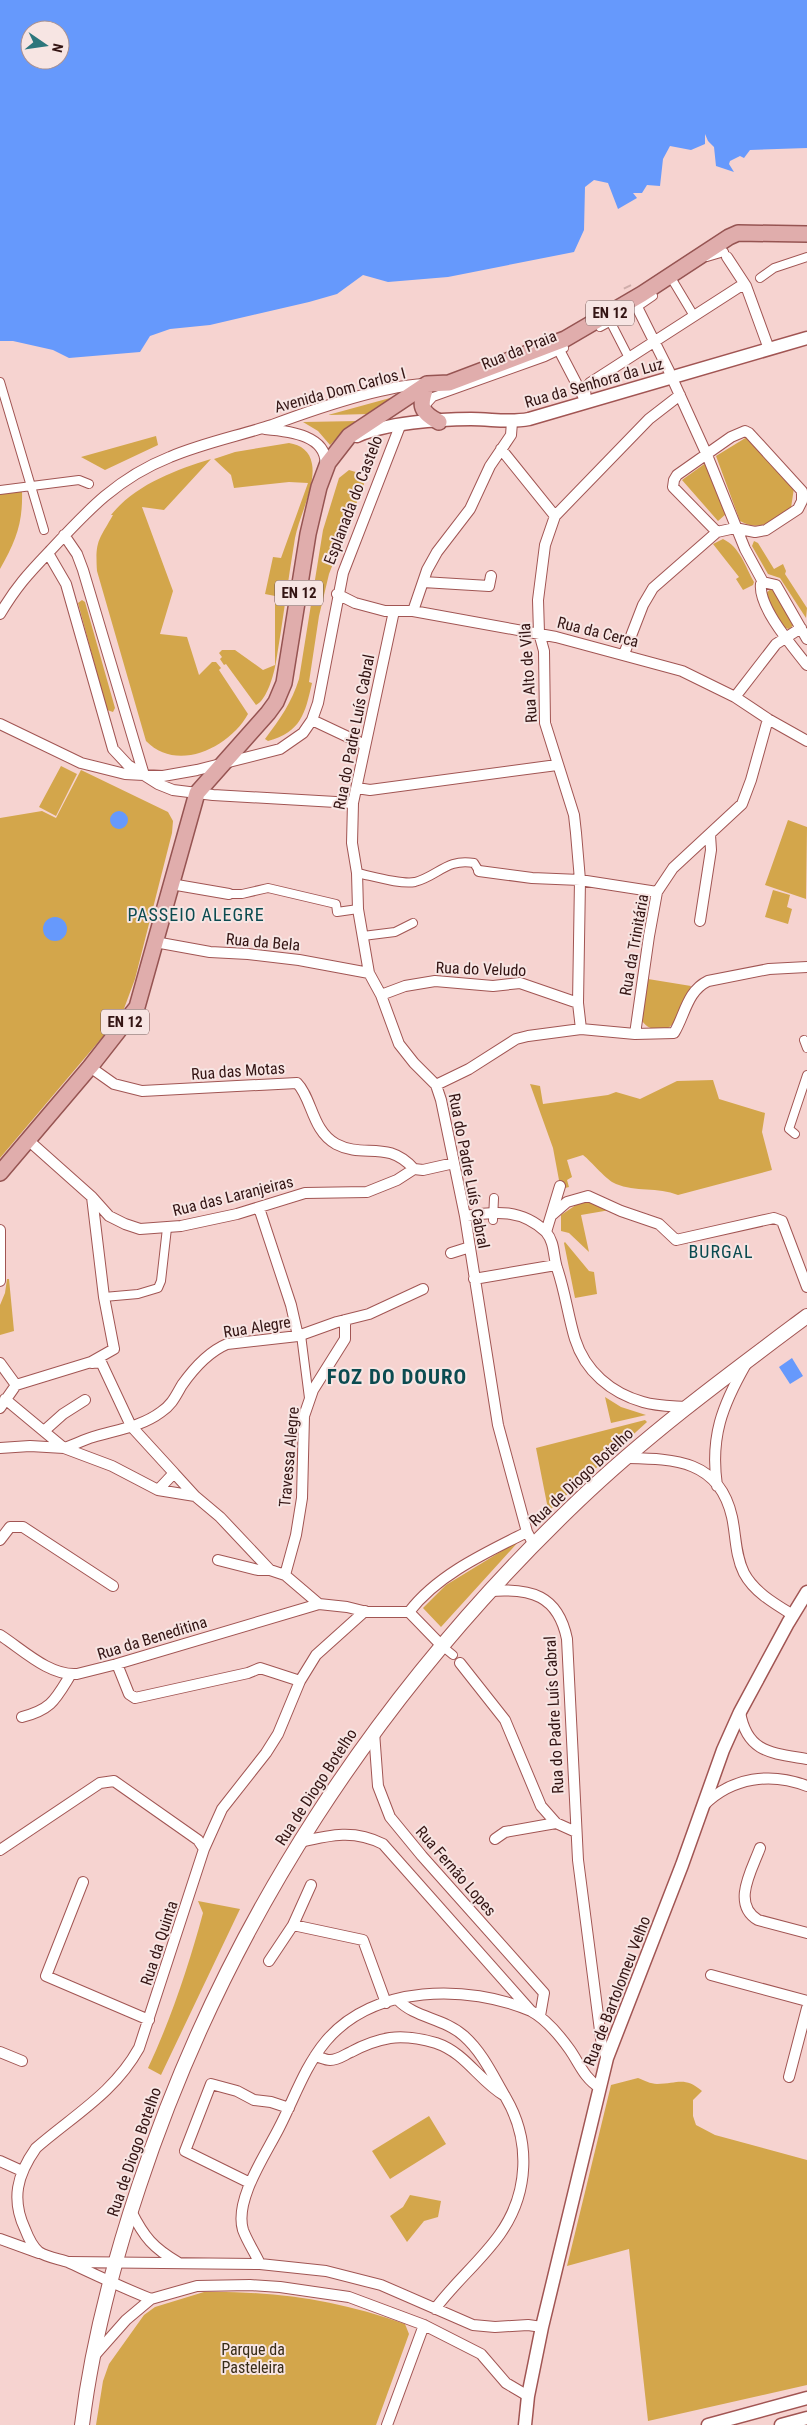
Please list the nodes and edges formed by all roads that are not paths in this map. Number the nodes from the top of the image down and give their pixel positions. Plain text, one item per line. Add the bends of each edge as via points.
1 (807, 234) edge
2 (726, 255) joint
3 (807, 257) edge
4 (760, 278) dead end
5 (673, 281) junction
6 (746, 286) junction
7 (637, 308) joint
8 (624, 314) tunnel mouth
9 (694, 316) junction
10 (610, 321) junction
11 (807, 338) edge
12 (654, 343) junction
13 (769, 349) junction
14 (559, 350) junction
15 (629, 358) junction
16 (670, 375) junction
17 (0, 382) edge
18 (427, 384) junction
19 (680, 395) junction
20 (586, 401) junction
21 (423, 408) junction
22 (439, 422) junction
23 (512, 422) junction
24 (400, 426) junction
25 (260, 429) junction
26 (341, 444) junction
27 (500, 449) junction
28 (707, 455) junction
29 (323, 475) junction
30 (89, 484) dead end
31 (31, 486) junction
32 (0, 490) edge
33 (804, 491) edge
34 (804, 504) edge
35 (555, 516) junction
36 (738, 529) junction
37 (44, 530) dead end
38 (717, 532) junction
39 (64, 535) junction
40 (48, 553) junction
41 (491, 576) dead end
42 (423, 582) junction
43 (763, 582) junction
44 (337, 594) junction
45 (394, 611) junction
46 (413, 612) junction
47 (0, 614) edge
48 (801, 628) junction
49 (539, 634) junction
50 (786, 639) junction
51 (807, 639) edge
52 (624, 654) junction
53 (807, 665) edge
54 (735, 697) junction
55 (768, 719) junction
56 (312, 720) junction
57 (0, 724) edge
58 (807, 740) edge
59 (365, 745) junction
60 (221, 764) junction
61 (557, 765) junction
62 (144, 775) junction
63 (357, 788) junction
64 (197, 793) junction
65 (353, 803) junction
66 (710, 835) junction
67 (479, 871) joint
68 (357, 872) junction
69 (580, 880) junction
70 (171, 884) junction
71 (657, 892) junction
72 (229, 894) joint
73 (358, 909) junction
74 (700, 922) dead end
75 (413, 923) dead end
76 (363, 936) junction
77 (155, 942) junction
78 (807, 967) edge
79 (369, 973) junction
80 (381, 995) junction
81 (578, 1003) junction
82 (581, 1030) junction
83 (635, 1034) junction
84 (90, 1067) junction
85 (807, 1075) edge
86 (436, 1085) junction
87 (794, 1134) dead end
88 (28, 1140) junction
89 (454, 1163) junction
90 (414, 1169) junction
91 (0, 1173) edge
92 (560, 1186) dead end
93 (92, 1197) junction
94 (494, 1198) dead end
95 (259, 1208) junction
96 (552, 1215) junction
97 (465, 1216) junction
98 (493, 1216) junction
99 (167, 1228) junction
100 (0, 1230) edge
101 (546, 1232) junction
102 (470, 1247) junction
103 (451, 1253) dead end
104 (556, 1265) junction
105 (474, 1279) junction
106 (0, 1281) edge
107 (807, 1287) edge
108 (423, 1288) dead end
109 (104, 1297) junction
110 (807, 1316) edge
111 (344, 1320) junction
112 (299, 1336) junction
113 (748, 1360) junction
114 (91, 1362) junction
115 (0, 1363) edge
116 (16, 1385) junction
117 (309, 1399) junction
118 (85, 1400) dead end
119 (2, 1403) edge
120 (685, 1407) junction
121 (131, 1426) junction
122 (44, 1431) junction
123 (0, 1448) edge
124 (64, 1448) junction
125 (626, 1458) junction
126 (174, 1473) junction
127 (717, 1486) junction
128 (158, 1490) junction
129 (195, 1496) junction
130 (526, 1532) junction
131 (0, 1540) edge
132 (534, 1545) junction
133 (218, 1560) dead end
134 (270, 1570) junction
135 (286, 1575) junction
136 (113, 1586) dead end
137 (490, 1591) junction
138 (807, 1592) edge
139 (319, 1604) junction
140 (365, 1611) junction
141 (409, 1612) junction
142 (792, 1615) junction
143 (0, 1635) edge
144 (448, 1650) junction
145 (460, 1663) dead end
146 (117, 1664) junction
147 (70, 1674) junction
148 (300, 1681) junction
149 (740, 1712) junction
150 (22, 1717) dead end
151 (374, 1732) junction
152 (807, 1759) edge
153 (807, 1786) edge
154 (702, 1807) junction
155 (556, 1823) junction
156 (576, 1832) junction
157 (494, 1839) dead end
158 (300, 1842) junction
159 (760, 1848) dead end
160 (0, 1850) edge
161 (204, 1850) junction
162 (83, 1882) dead end
163 (311, 1885) dead end
164 (293, 1925) junction
165 (807, 1933) edge
166 (269, 1961) dead end
167 (710, 1975) dead end
168 (398, 2000) junction
169 (807, 2001) edge
170 (386, 2003) junction
171 (807, 2008) edge
172 (536, 2014) junction
173 (149, 2020) junction
174 (0, 2052) edge
175 (315, 2056) junction
176 (607, 2058) junction
177 (22, 2061) dead end
178 (789, 2077) dead end
179 (599, 2087) junction
180 (505, 2096) junction
181 (289, 2108) junction
182 (0, 2160) edge
183 (22, 2171) junction
184 (250, 2183) junction
185 (131, 2211) junction
186 (0, 2240) edge
187 (40, 2252) junction
188 (67, 2262) junction
189 (115, 2263) junction
190 (179, 2264) junction
191 (260, 2264) junction
192 (110, 2283) junction
193 (152, 2299) junction
194 (435, 2309) junction
195 (424, 2325) junction
196 (542, 2327) junction
197 (91, 2360) junction
198 (528, 2396) junction
199 (807, 2398) edge
200 (807, 2418) edge
201 (82, 2425) edge
202 (387, 2425) edge
203 (525, 2425) edge
204 (708, 2425) edge
205 (781, 2425) edge

1 - 18 main road, EN 12 via 738,233 729,236 642,294 565,339 449,382
2 - 5 street via 709,256
2 - 6 street
3 - 4 street via 774,268
5 - 7 street
5 - 9 street
6 - 9 street via 739,287
6 - 13 street
7 - 12 street
8 - 10 street, Rua da Praia
9 - 12 street
10 - 14 street, Rua da Praia
10 - 15 street
11 - 13 street, Rua da Senhora da Luz
12 - 15 street
12 - 16 street
13 - 16 street, Rua da Senhora da Luz
14 - 20 street
14 - 21 street, Rua da Praia via 433,397
15 - 20 street via 586,386
16 - 19 street
16 - 20 street, Rua da Senhora da Luz
17 - 31 street
18 - 21 main road
18 - 25 street, Avenida Dom Carlos I via 396,387
18 - 26 main road, Esplanada do Castelo / EN 12 via 357,428
19 - 28 street
19 - 35 street, Rua Alto de Vila via 649,419
20 - 23 street, Rua da Senhora da Luz
21 - 22 main road via 428,416
22 - 23 street, Esplanada do Castelo via 471,419
22 - 24 street, Esplanada do Castelo
23 - 27 street, Rua da Senhora da Luz via 511,435
24 - 26 street, Esplanada do Castelo via 375,429
24 - 44 street, Esplanada do Castelo
25 - 29 street, Avenida Dom Carlos I via 302,435 314,442 324,454
25 - 39 street, Avenida Dom Carlos I via 192,448 146,467 106,494
26 - 29 main road, Esplanada do Castelo / EN 12
27 - 35 street
27 - 42 street, Rua da Senhora da Luz via 470,509 437,552
28 - 33 street via 745,431
28 - 36 street
28 - 38 street via 677,475 673,487
29 - 60 main road, Esplanada do Castelo / EN 12 via 308,534 284,683 268,713
30 - 31 street via 79,480
31 - 32 street
31 - 37 street
33 - 34 street
34 - 36 street via 766,530
35 - 49 street, Rua Alto de Vila via 545,545 538,600
36 - 38 street
36 - 43 street
38 - 52 street via 653,588
39 - 40 street, Avenida Dom Carlos I
39 - 62 street via 77,554 91,592
40 - 47 street, Avenida Dom Carlos I via 15,588
40 - 62 street via 66,584 113,749 128,765
41 - 42 street via 489,586
42 - 46 street, Rua da Senhora da Luz
43 - 48 street via 776,585
43 - 50 street via 761,596
44 - 45 street, Rua da Cerca via 355,603
44 - 56 street, Esplanada do Castelo via 318,703
45 - 46 street, Rua da Cerca
45 - 59 street, Rua do Padre Luís Cabral
46 - 49 street, Rua da Cerca
48 - 50 street
48 - 51 street
49 - 52 street, Rua da Cerca
49 - 61 street, Rua Alto de Vila via 544,651 545,723
50 - 53 street
50 - 54 street via 776,644
52 - 54 street, Rua da Cerca via 682,671
54 - 55 street, Rua da Cerca
55 - 58 street, Rua da Cerca
55 - 66 street, Rua da Trinitária via 742,804
56 - 59 street
56 - 60 street, Esplanada do Castelo via 296,739 280,749
57 - 62 street via 81,763 125,774
59 - 63 street, Rua do Padre Luís Cabral
60 - 62 street, Esplanada do Castelo via 179,774
60 - 64 main road, Esplanada do Castelo / EN 12
61 - 63 street via 370,790
61 - 69 street, Rua Alto de Vila via 574,815
62 - 64 street via 174,790
63 - 65 street, Rua do Padre Luís Cabral
64 - 65 street
64 - 70 main road, EN 12
65 - 68 street, Rua do Padre Luís Cabral via 352,843
66 - 71 street, Rua da Trinitária via 673,868
66 - 74 street via 711,850
67 - 68 street via 474,863 463,861 413,882
67 - 69 street
68 - 73 street, Rua do Padre Luís Cabral
69 - 71 street
69 - 81 street, Rua Alto de Vila
70 - 72 street
70 - 77 main road, EN 12
71 - 83 street, Rua da Trinitária
72 - 73 street via 268,888 336,904 338,912
73 - 76 street, Rua do Padre Luís Cabral
75 - 76 street via 395,932
76 - 79 street, Rua do Padre Luís Cabral
77 - 79 street, Rua da Bela via 210,952 299,960
77 - 84 main road, EN 12 via 137,1007
78 - 83 street via 708,980 694,992 674,1033
79 - 80 street, Rua do Padre Luís Cabral
80 - 81 street, Rua do Veludo via 405,986 435,981 493,986 520,983
80 - 86 street, Rua do Padre Luís Cabral via 399,1044
81 - 82 street, Rua Alto de Vila
82 - 83 street
82 - 86 street via 516,1039 469,1069
84 - 88 main road, EN 12
84 - 90 street, Rua das Motas via 114,1084 142,1091 297,1083 311,1112 332,1141 352,1148 391,1152
85 - 87 street via 789,1129
86 - 89 street, Rua do Padre Luís Cabral
88 - 91 main road, EN 12
88 - 93 street, Rua das Laranjeiras
89 - 90 street
89 - 97 street, Rua do Padre Luís Cabral
90 - 95 street, Rua das Laranjeiras via 372,1191 305,1193
92 - 96 street
93 - 99 street, Rua das Laranjeiras via 109,1216 125,1224 140,1229
93 - 109 street
94 - 98 street
95 - 99 street, Rua das Laranjeiras
95 - 112 street
96 - 101 street
96 - 107 street via 567,1202 588,1196 659,1224 679,1240 774,1218 782,1221
97 - 98 street
97 - 102 street, Rua do Padre Luís Cabral
98 - 101 street via 521,1216
99 - 109 street via 158,1288 138,1294
100 - 106 street
101 - 104 street via 554,1248
102 - 103 street
102 - 105 street, Rua do Padre Luís Cabral
104 - 105 street
104 - 120 street via 565,1289 575,1338 582,1357 593,1372 614,1389 643,1402
105 - 130 street, Rua do Padre Luís Cabral via 498,1425
108 - 111 street, Rua Alegre via 369,1314
109 - 114 street via 114,1349
110 - 113 main road, Rua de Diogo Botelho
111 - 112 street, Rua Alegre
111 - 117 street, Travessa Alegre via 345,1339
112 - 117 street
112 - 121 street, Rua Alegre via 227,1344 216,1349 182,1386 170,1406 153,1418
113 - 120 main road, Rua de Diogo Botelho
113 - 127 street via 719,1422 714,1460
114 - 116 street
114 - 121 street via 102,1362
115 - 116 street
116 - 119 street
117 - 135 street, Travessa Alegre via 304,1416 302,1498
118 - 122 street
119 - 122 street
120 - 125 main road, Rua de Diogo Botelho
121 - 124 street, Rua Alegre
121 - 126 street
122 - 124 street
123 - 124 street
124 - 128 street via 112,1466
125 - 127 street via 684,1462 705,1473
125 - 132 main road, Rua de Diogo Botelho
126 - 128 street
126 - 129 street
127 - 142 street via 731,1514 744,1574 760,1593
128 - 129 street
129 - 134 street via 220,1517
130 - 132 street, Rua do Padre Luís Cabral
130 - 141 street via 451,1574 422,1596
131 - 136 street via 10,1527 24,1527
132 - 137 main road, Rua de Diogo Botelho
133 - 134 street
134 - 135 street
135 - 139 street
137 - 144 main road, Rua de Diogo Botelho
137 - 156 street, Rua do Padre Luís Cabral via 519,1590 542,1597 554,1607 564,1625
138 - 142 street, Rua de Bartolomeu Velho
139 - 140 street
139 - 146 street, Rua da Beneditina
140 - 141 street
140 - 148 street, Rua da Quinta via 319,1651
141 - 144 street
142 - 149 street, Rua de Bartolomeu Velho
143 - 147 street via 48,1667
144 - 151 main road, Rua de Diogo Botelho
145 - 155 street via 505,1720 541,1806
146 - 147 street, Rua da Beneditina
146 - 148 street via 129,1694 135,1698 260,1668
147 - 150 street via 44,1710
148 - 161 street, Rua da Quinta via 278,1734 222,1810
149 - 152 street via 742,1726 757,1745 773,1753
149 - 154 street, Rua de Bartolomeu Velho
151 - 158 main road, Rua de Diogo Botelho
151 - 172 street, Rua Fernão Lopes via 378,1786 390,1817 544,1993
153 - 154 street via 776,1778 757,1778 724,1789
154 - 176 street, Rua de Bartolomeu Velho
155 - 156 street
155 - 157 street via 505,1832
156 - 176 street, Rua do Padre Luís Cabral via 594,1989 602,2046
158 - 172 street via 343,1834 370,1838 383,1844
158 - 185 main road, Rua de Diogo Botelho via 260,1906 226,1971 169,2099
159 - 165 street via 743,1897 752,1917
160 - 161 street via 100,1782 114,1781 198,1840
161 - 173 street, Rua da Quinta
162 - 173 street via 46,1976
163 - 164 street
164 - 166 street
164 - 170 street via 362,1940
167 - 169 street
168 - 170 street
168 - 172 street via 425,1994 474,1994 499,1999
168 - 180 street via 405,2007 451,2026 462,2034 474,2046
170 - 175 street via 352,2017 337,2029
171 - 178 street
172 - 179 street
173 - 183 street, Rua da Quinta via 139,2048 120,2078 36,2148
174 - 177 street
175 - 180 street via 338,2059 390,2038 422,2040 437,2044 470,2063 494,2090
175 - 181 street
176 - 179 street, Rua de Bartolomeu Velho
179 - 196 street, Rua de Bartolomeu Velho
180 - 194 street via 520,2128 524,2149 519,2196 499,2236
181 - 184 street
181 - 184 street via 254,2100 237,2091 211,2084 185,2152
182 - 183 street
183 - 187 street, Rua da Quinta via 17,2184 16,2203 28,2237
184 - 191 street via 241,2212 243,2229
185 - 189 main road, Rua de Diogo Botelho
185 - 190 street via 148,2241
186 - 187 street
187 - 188 street
188 - 189 street
188 - 192 street
189 - 190 street
189 - 192 main road, Rua de Diogo Botelho
190 - 191 street
191 - 194 street via 280,2264 354,2276
192 - 193 street
192 - 197 main road, Rua de Diogo Botelho
193 - 195 street via 197,2286 280,2287 349,2297
193 - 197 street via 126,2320
194 - 196 street via 473,2325 528,2324
195 - 198 street via 481,2354 506,2382
195 - 202 street
196 - 198 street, Rua de Bartolomeu Velho
197 - 201 main road, Rua de Diogo Botelho
198 - 203 street, Rua de Bartolomeu Velho
199 - 204 street
200 - 205 street

